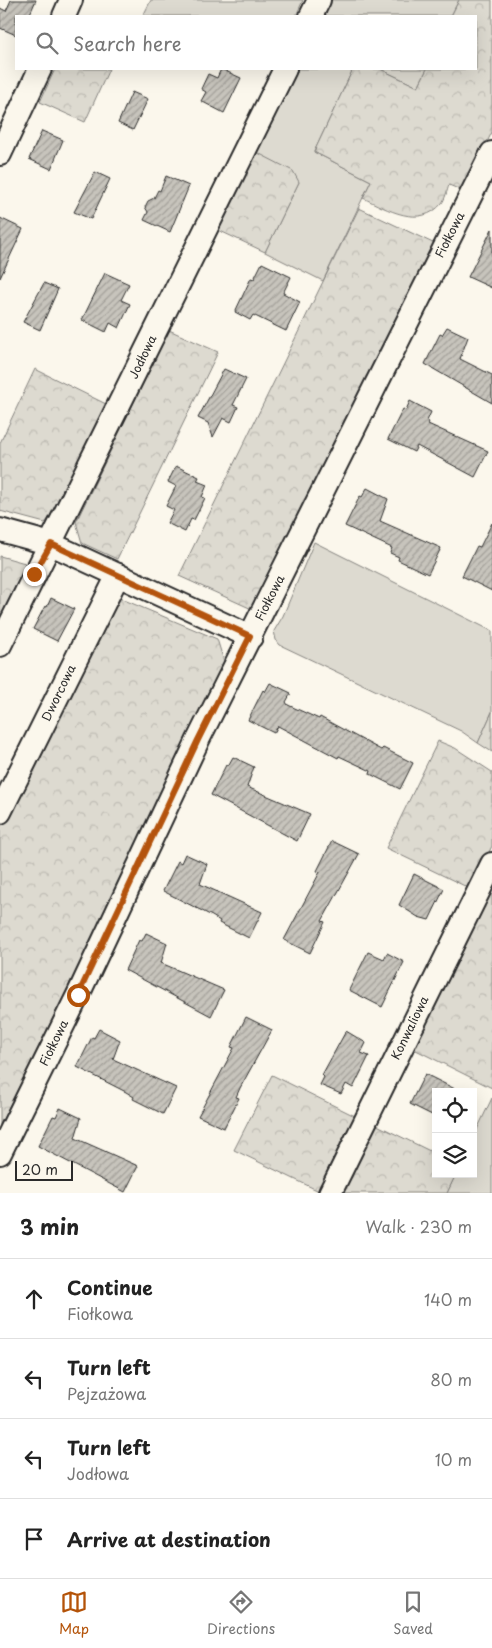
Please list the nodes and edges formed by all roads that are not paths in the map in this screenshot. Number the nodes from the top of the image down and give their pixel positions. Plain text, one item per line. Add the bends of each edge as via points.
1 (72, 0) edge
2 (319, 0) edge
3 (64, 15) edge
4 (312, 15) edge
5 (40, 70) edge
6 (285, 70) edge
7 (492, 153) edge
8 (0, 154) edge
9 (0, 530) edge
10 (51, 544) junction
11 (118, 575) junction
12 (250, 636) junction
13 (0, 645) edge
14 (0, 812) edge
15 (492, 864) edge
16 (0, 1153) edge
17 (330, 1193) edge

1 - 3 street
2 - 4 street
5 - 8 street
6 - 10 street, Jodłowa
7 - 12 street, Fiołkowa
9 - 10 street
10 - 11 street
10 - 13 street, Jodłowa
11 - 12 street
11 - 14 street, Dworcowa
12 - 16 street, Fiołkowa
15 - 17 street, Konwaliowa

